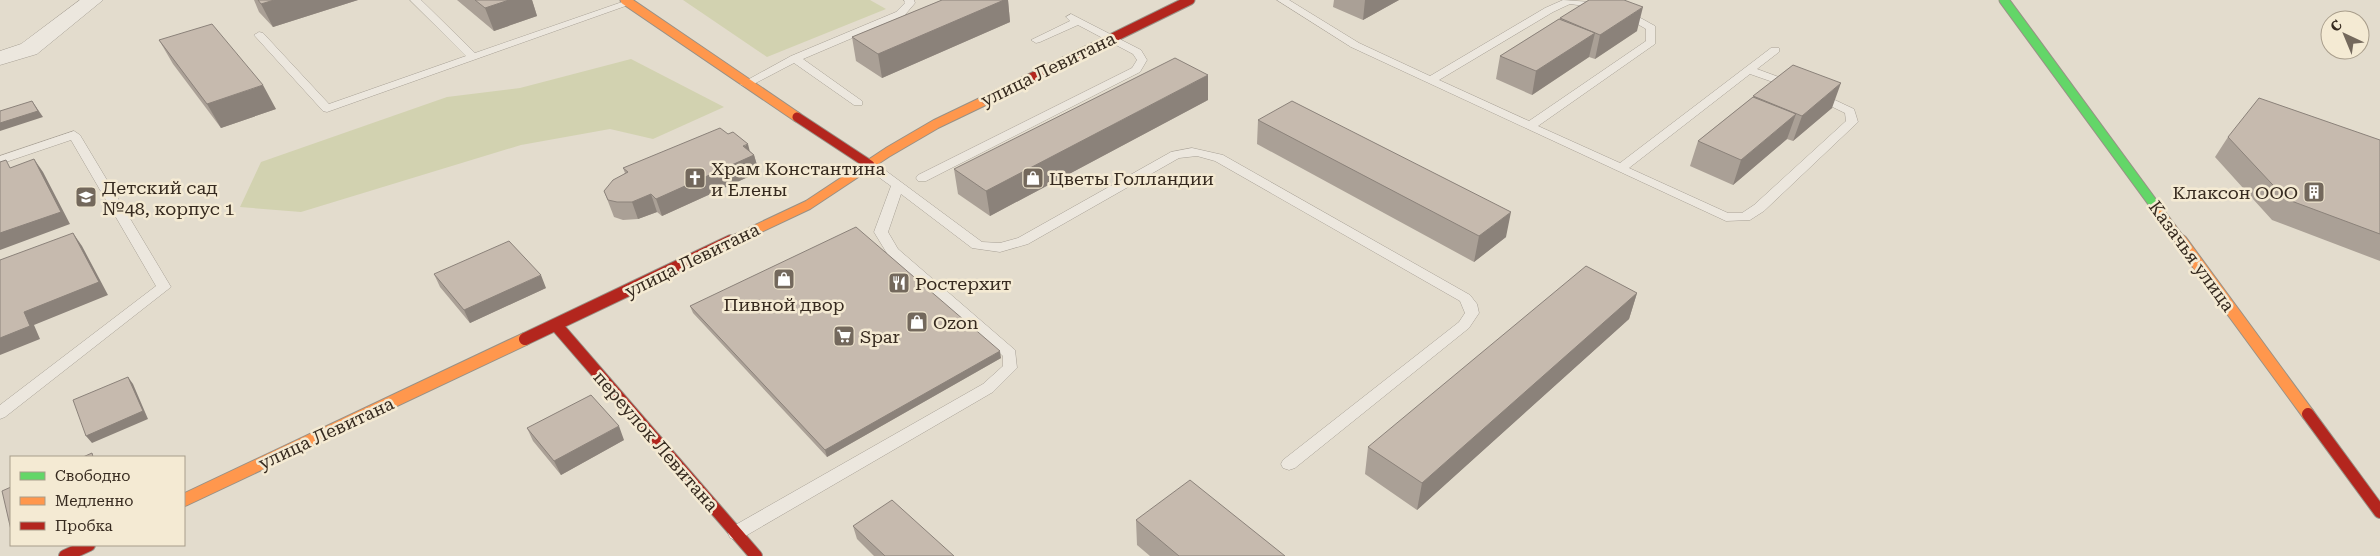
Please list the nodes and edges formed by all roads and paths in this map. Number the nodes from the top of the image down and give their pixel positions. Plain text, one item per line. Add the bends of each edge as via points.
1 (93, 0) edge
2 (415, 0) edge
3 (909, 0) edge
4 (1190, 0) edge
5 (1282, 0) edge
6 (2004, 0) edge
7 (627, 1) edge
8 (259, 35) dead end
9 (1111, 38) junction
10 (1036, 40) dead end
11 (1775, 50) dead end
12 (473, 57) junction
13 (0, 58) edge
14 (795, 58) junction
15 (1749, 70) junction
16 (1431, 80) junction
17 (746, 84) junction
18 (858, 103) dead end
19 (1530, 126) junction
20 (0, 160) edge
21 (870, 165) junction
22 (1621, 168) junction
23 (922, 178) dead end
24 (897, 186) junction
25 (556, 325) junction
26 (0, 413) edge
27 (1289, 464) dead end
28 (185, 500) edge
29 (2380, 512) edge
30 (736, 533) junction
31 (87, 546) edge
32 (65, 556) edge
33 (756, 556) edge

1 - 13 street via 29,49
2 - 12 lane
3 - 14 lane via 900,14
4 - 9 street, улица Левитана
5 - 16 lane via 1355,45
6 - 29 street, Казачья улица
7 - 12 lane
7 - 17 street
8 - 12 lane via 327,109
9 - 10 lane via 1074,19
9 - 21 street, улица Левитана via 970,106
9 - 23 lane via 1141,56 1136,70
11 - 15 lane
14 - 17 lane
14 - 18 lane
15 - 22 lane
15 - 22 lane via 1840,104 1850,111 1852,122 1759,208 1745,217 1726,217
16 - 19 lane
16 - 19 lane via 1569,1 1607,6 1651,28 1651,42
17 - 21 street
19 - 22 lane
20 - 26 lane via 74,135 164,287
21 - 24 lane
21 - 25 street, улица Левитана via 808,204
24 - 27 lane via 977,245 1011,247 1175,155 1205,152 1466,298 1472,313 1464,325
24 - 30 lane via 881,232 893,252 1010,354 1010,368 988,388
25 - 28 street, улица Левитана
25 - 30 street, переулок Левитана
30 - 33 street, переулок Левитана
31 - 32 street

